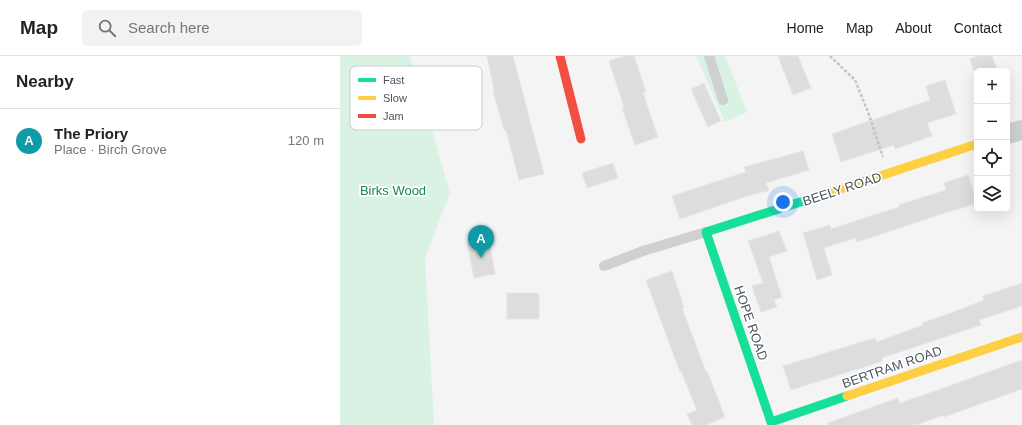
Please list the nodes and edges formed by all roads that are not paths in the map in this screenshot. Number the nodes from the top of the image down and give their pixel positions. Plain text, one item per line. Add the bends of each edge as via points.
1 (560, 56) edge
2 (709, 56) edge
3 (723, 100) dead end
4 (1022, 130) edge
5 (1010, 133) edge
6 (581, 139) dead end
7 (974, 145) edge
8 (706, 232) junction
9 (604, 266) dead end
10 (1022, 337) edge
11 (767, 424) edge

1 - 6 street
2 - 3 lane
4 - 5 street
7 - 8 street, BEELY ROAD
8 - 9 lane
8 - 11 street, HOPE ROAD
10 - 11 street, BERTRAM ROAD

